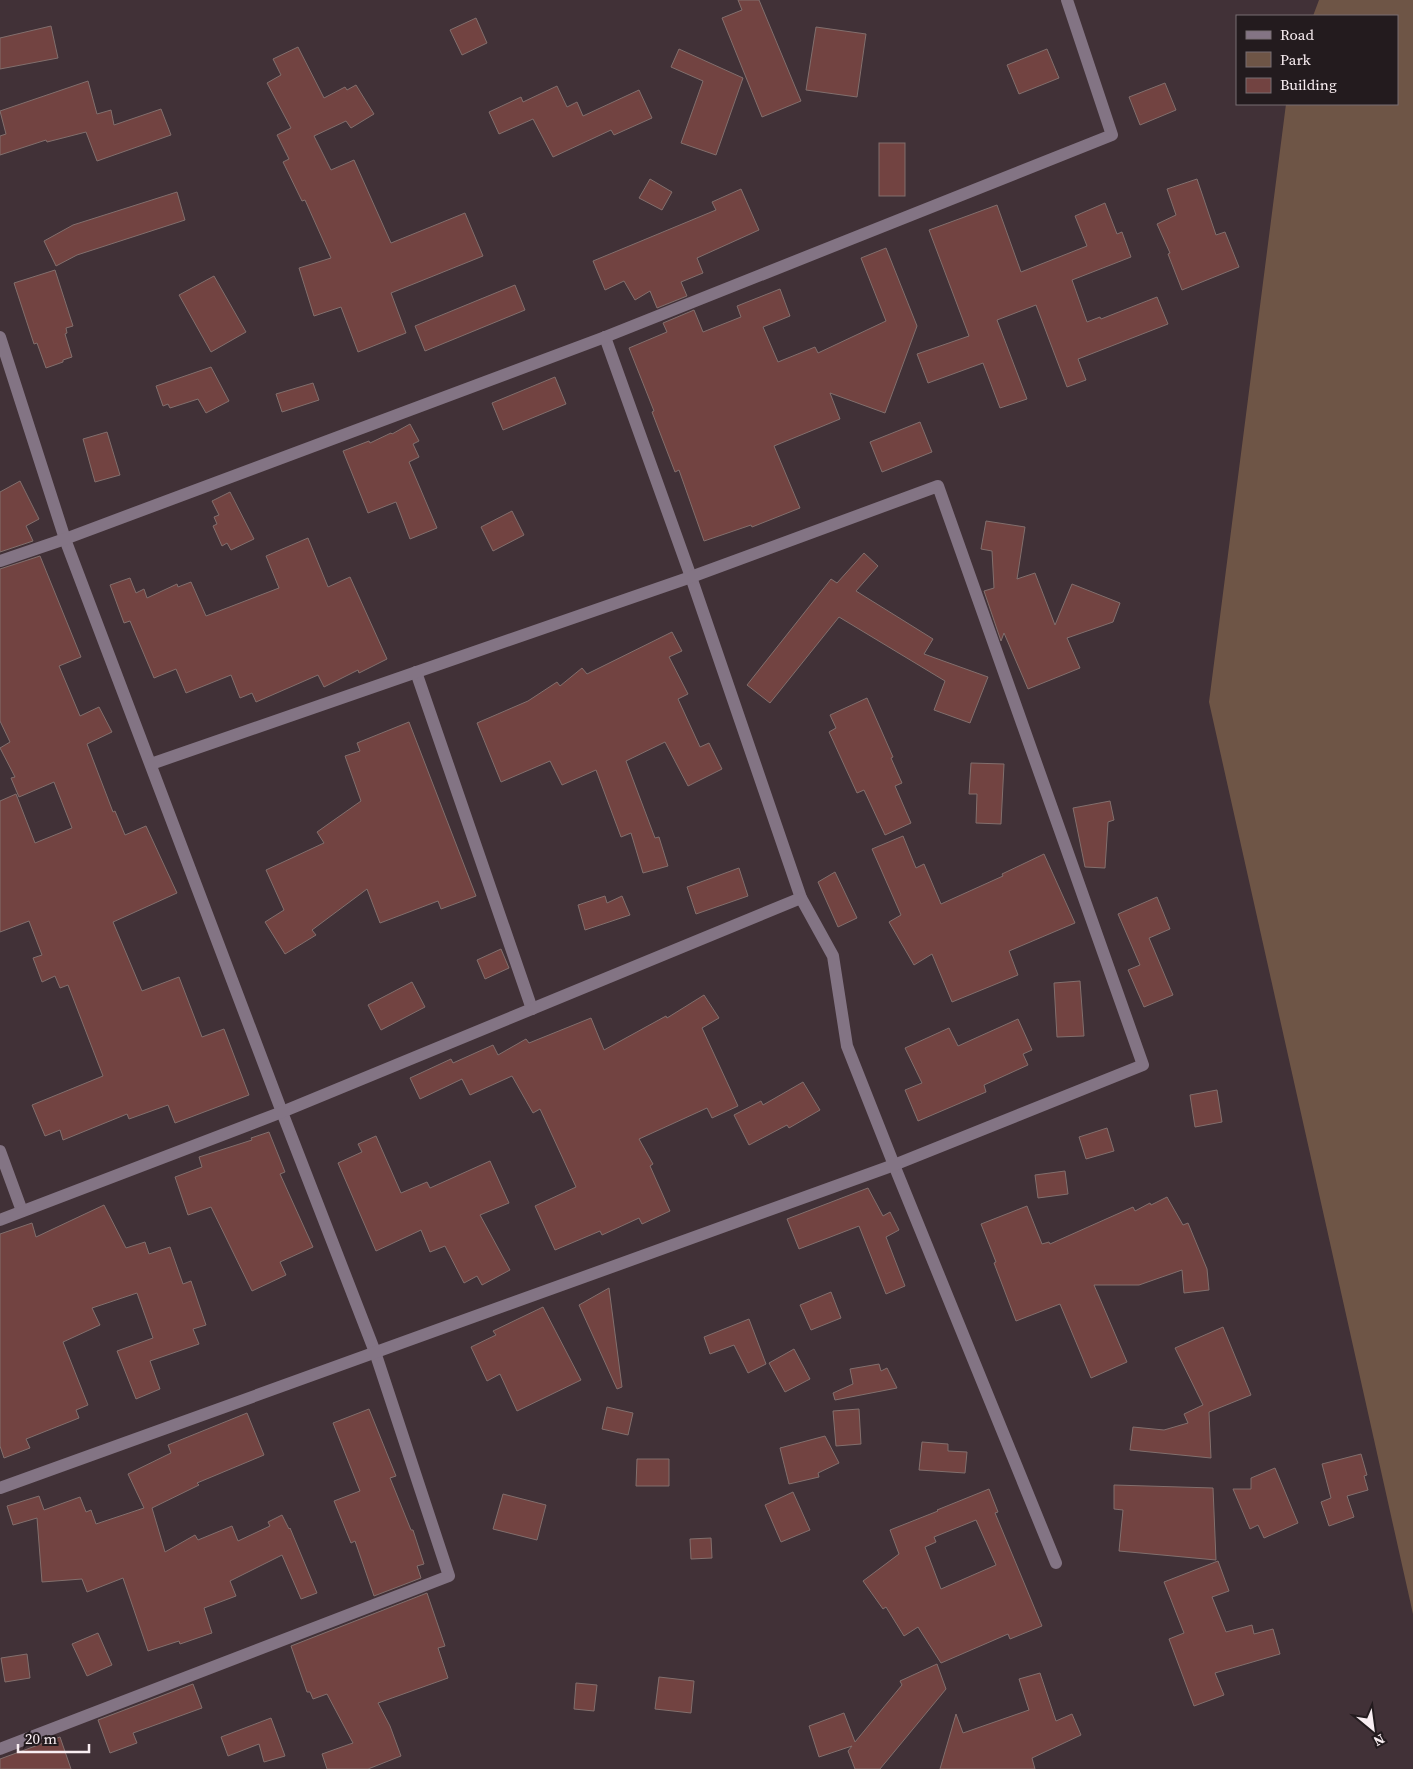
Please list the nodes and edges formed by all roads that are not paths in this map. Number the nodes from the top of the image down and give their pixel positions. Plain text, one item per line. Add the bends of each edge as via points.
1 (1067, 0) edge
2 (0, 337) edge
3 (605, 337) junction
4 (65, 539) junction
5 (0, 561) edge
6 (691, 577) junction
7 (416, 672) junction
8 (151, 764) junction
9 (800, 898) junction
10 (532, 1009) junction
11 (282, 1112) junction
12 (0, 1151) edge
13 (894, 1165) junction
14 (22, 1211) junction
15 (0, 1220) edge
16 (375, 1352) junction
17 (0, 1488) edge
18 (1056, 1563) dead end
19 (0, 1749) edge

1 - 3 street via 1112,134
2 - 4 street
3 - 4 street
3 - 6 street
4 - 5 street
4 - 8 street
6 - 7 street
6 - 9 street
6 - 13 street via 938,486 1143,1065
7 - 8 street
7 - 10 street
8 - 11 street
9 - 10 street
9 - 13 street via 833,956 847,1046
10 - 11 street
11 - 14 street
11 - 16 street
12 - 14 street
13 - 16 street
13 - 18 street
14 - 15 street
16 - 17 street
16 - 19 street via 449,1576

